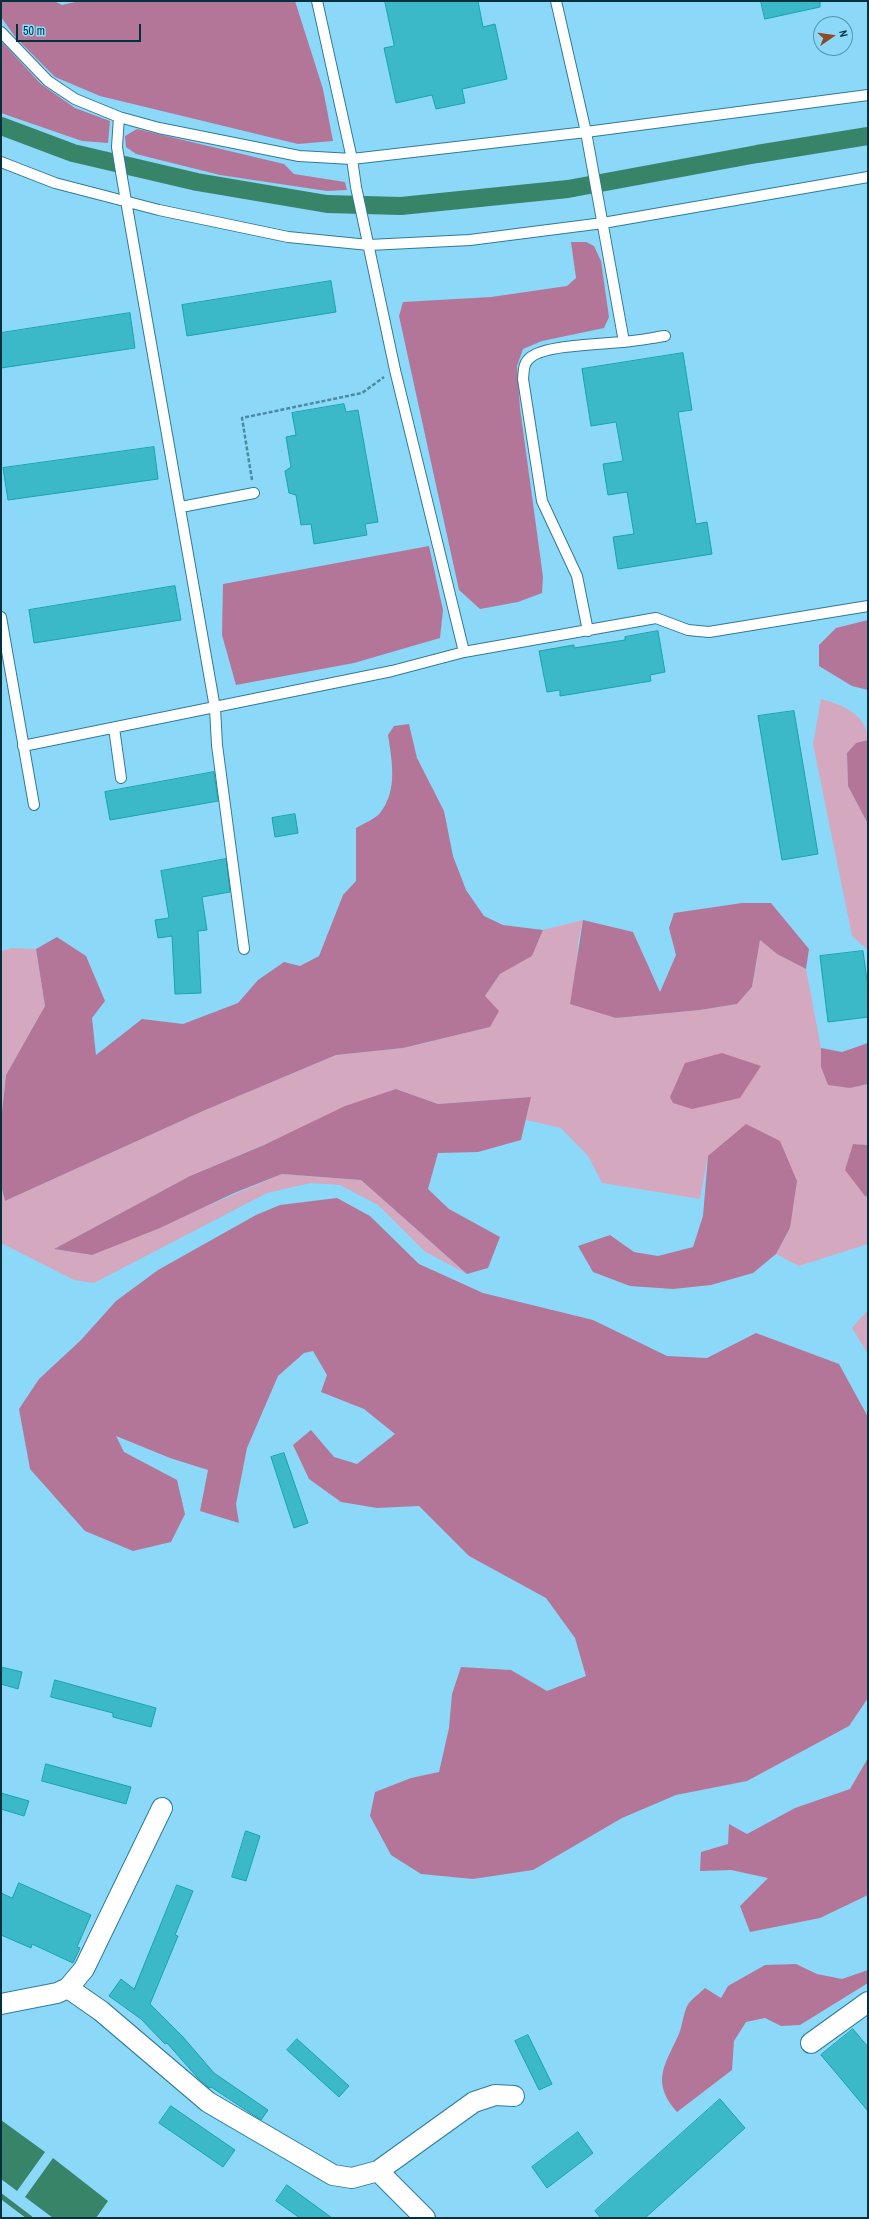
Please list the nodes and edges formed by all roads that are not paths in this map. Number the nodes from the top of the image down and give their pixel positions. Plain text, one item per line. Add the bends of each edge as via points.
1 (317, 1) edge
2 (556, 1) edge
3 (1, 32) edge
4 (868, 95) edge
5 (119, 117) junction
6 (586, 132) junction
7 (352, 159) junction
8 (1, 162) edge
9 (868, 177) edge
10 (126, 201) junction
11 (603, 223) junction
12 (369, 245) junction
13 (665, 336) dead end
14 (624, 342) junction
15 (254, 493) road end
16 (180, 507) junction
17 (868, 606) edge
18 (1, 617) edge
19 (588, 631) junction
20 (464, 652) junction
21 (215, 708) junction
22 (114, 728) junction
23 (24, 746) junction
24 (121, 778) dead end
25 (34, 805) dead end
26 (244, 949) dead end
27 (162, 1808) dead end
28 (68, 1988) junction
29 (868, 2002) edge
30 (1, 2004) edge
31 (811, 2043) dead end
32 (514, 2096) dead end
33 (378, 2171) junction
34 (425, 2218) edge

1 - 7 lane
2 - 6 lane
3 - 5 lane via 48,81 76,99
4 - 6 lane
5 - 7 lane via 159,128 299,156
5 - 10 lane via 117,148
6 - 7 lane
6 - 11 lane
7 - 12 lane
8 - 10 lane via 55,183
9 - 11 lane
10 - 12 lane via 288,237
10 - 16 lane
11 - 12 lane via 470,240
11 - 14 lane
12 - 20 lane via 395,370
13 - 14 lane
14 - 19 lane via 581,345 550,351 532,356 524,364 523,379 542,501 577,576
15 - 16 lane
16 - 21 lane
17 - 19 lane via 709,632 688,630 656,618
18 - 23 lane
19 - 20 lane
20 - 21 lane via 392,671
21 - 22 lane
21 - 26 lane via 217,744
22 - 23 lane
22 - 24 lane
23 - 25 lane
27 - 28 street via 84,1969
28 - 30 street via 57,1993
28 - 33 street via 101,2011 208,2102 241,2123 333,2176 352,2178
29 - 31 street
32 - 33 street via 495,2095 474,2102
33 - 34 street

